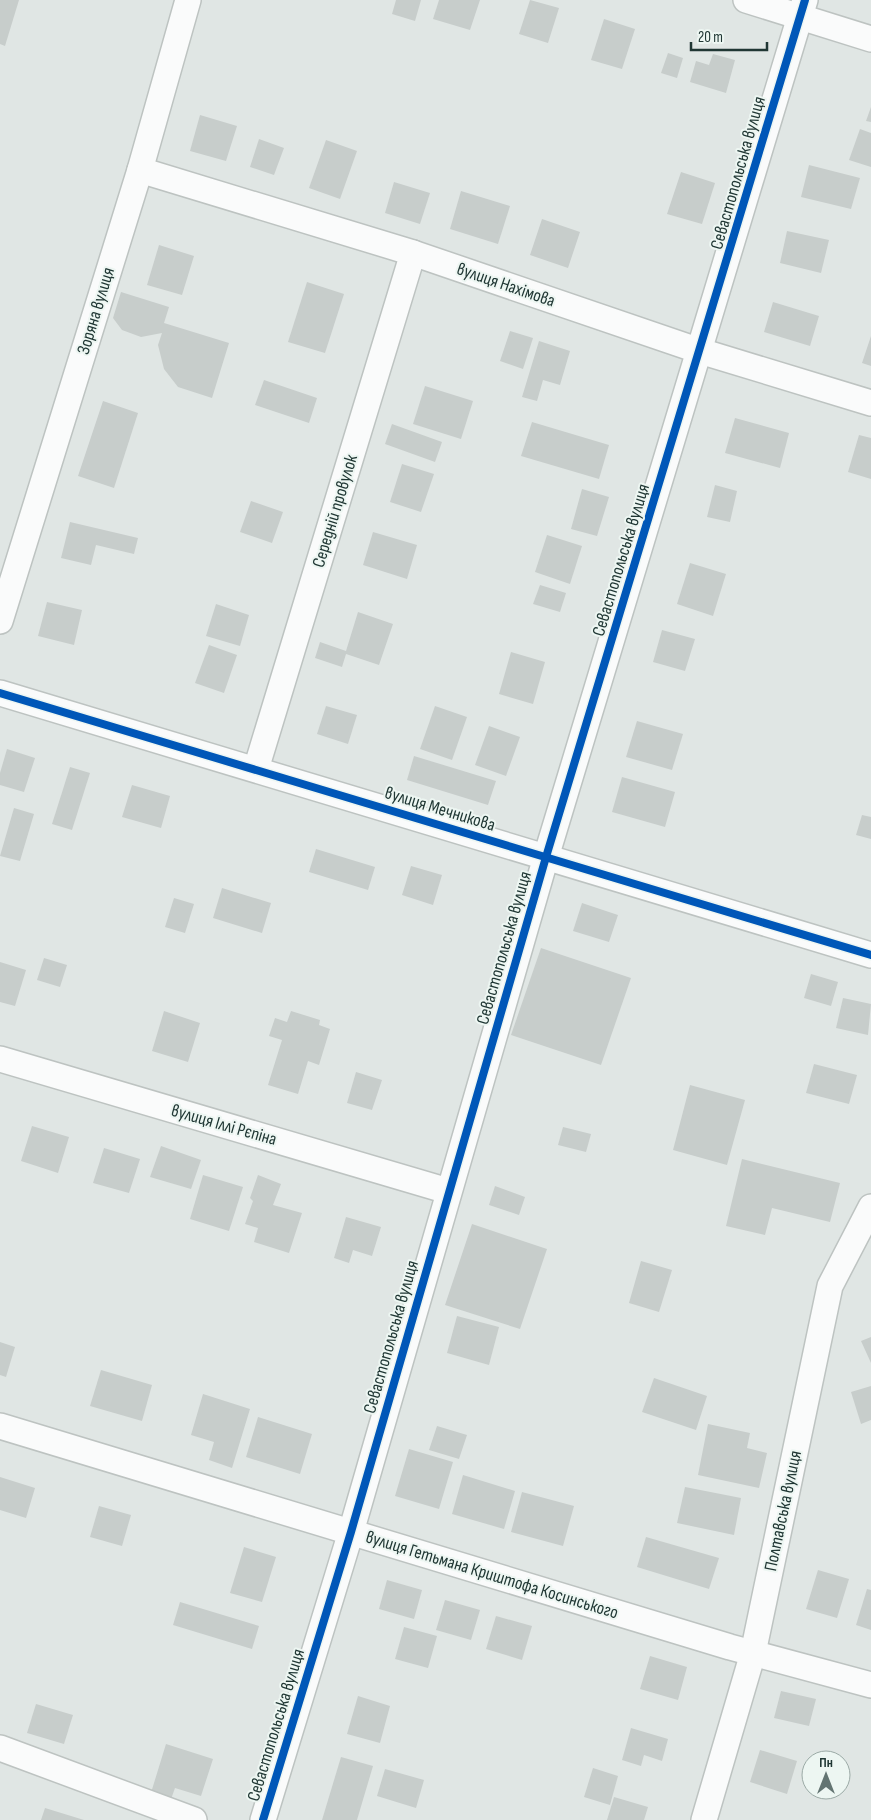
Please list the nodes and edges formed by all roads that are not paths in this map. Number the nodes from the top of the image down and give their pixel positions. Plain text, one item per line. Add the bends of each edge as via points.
1 (188, 0) edge
2 (746, 0) edge
3 (802, 8) edge
4 (871, 39) edge
5 (140, 170) junction
6 (413, 253) junction
7 (700, 351) junction
8 (871, 403) edge
9 (0, 621) edge
10 (0, 693) edge
11 (256, 769) junction
12 (546, 857) junction
13 (871, 955) edge
14 (0, 1059) edge
15 (448, 1191) junction
16 (871, 1208) edge
17 (0, 1426) edge
18 (351, 1532) junction
19 (753, 1653) junction
20 (871, 1685) edge
21 (0, 1748) edge
22 (194, 1820) edge
23 (263, 1820) edge
24 (704, 1820) edge

1 - 5 street, Зоряна вулиця
2 - 3 street
3 - 4 street
3 - 7 street, Севастопольська вулиця
5 - 6 street, вулиця Нахімова
5 - 9 street, Зоряна вулиця
6 - 7 street, вулиця Нахімова
6 - 11 street, Середній провулок
7 - 8 street, вулиця Нахімова
7 - 12 street, Севастопольська вулиця
10 - 11 street, вулиця Мечникова
11 - 12 street, вулиця Мечникова
12 - 13 street, вулиця Мечникова
12 - 15 street, Севастопольська вулиця
14 - 15 street, вулиця Іллі Рєпіна
15 - 18 street, Севастопольська вулиця
16 - 19 street, Полтавська вулиця via 830,1286
17 - 18 street, вулиця Гетьмана Криштофа Косинського
18 - 19 street, вулиця Гетьмана Криштофа Косинського
18 - 23 street, Севастопольська вулиця
19 - 20 street, вулиця Гетьмана Криштофа Косинського
19 - 24 street, Полтавська вулиця
21 - 22 street

